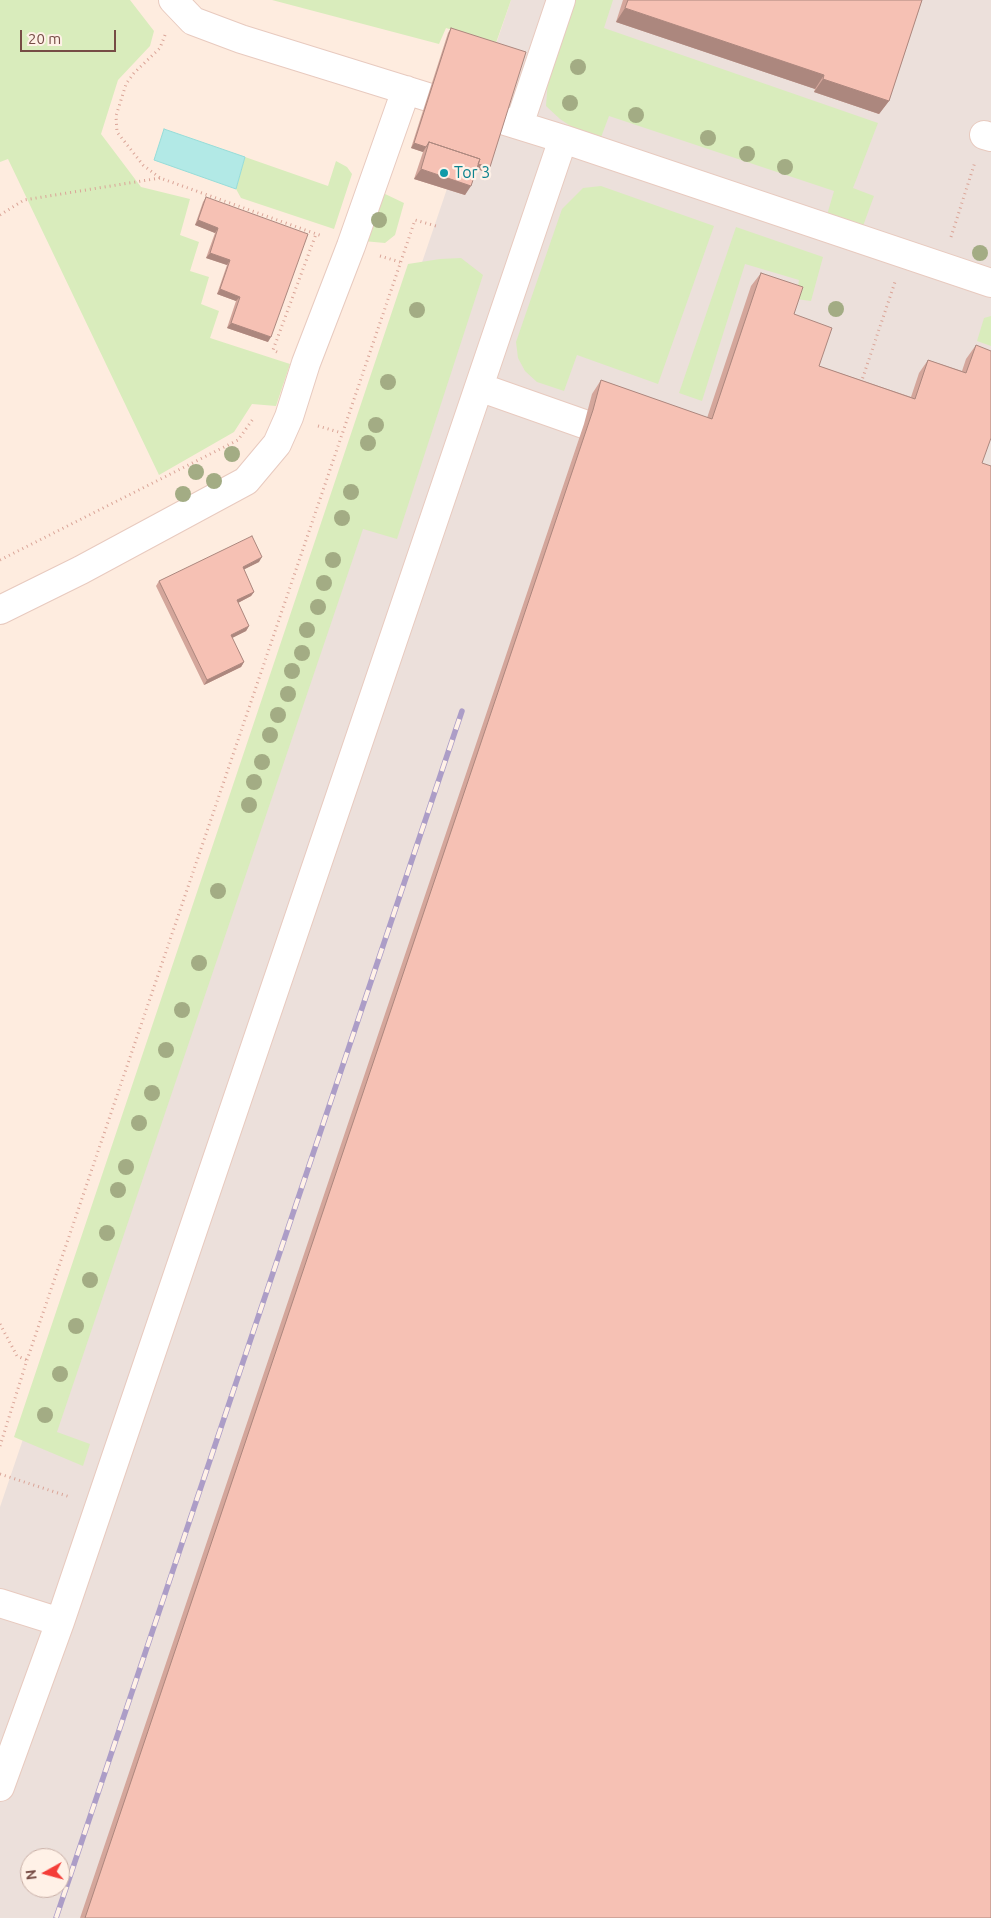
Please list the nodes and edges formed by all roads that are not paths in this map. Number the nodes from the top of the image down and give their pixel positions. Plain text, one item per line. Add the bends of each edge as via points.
1 (561, 0) edge
2 (178, 6) edge
3 (406, 90) junction
4 (519, 125) junction
5 (563, 139) junction
6 (991, 283) edge
7 (479, 387) junction
8 (584, 424) dead end
9 (0, 610) edge
10 (0, 1603) edge
11 (60, 1622) junction
12 (0, 1787) edge

1 - 4 lane
2 - 3 lane via 193,21 241,39
3 - 4 lane
3 - 9 lane via 277,444 246,481
4 - 5 lane
5 - 6 lane
5 - 7 lane
7 - 8 lane
7 - 11 lane
10 - 11 lane
11 - 12 lane

